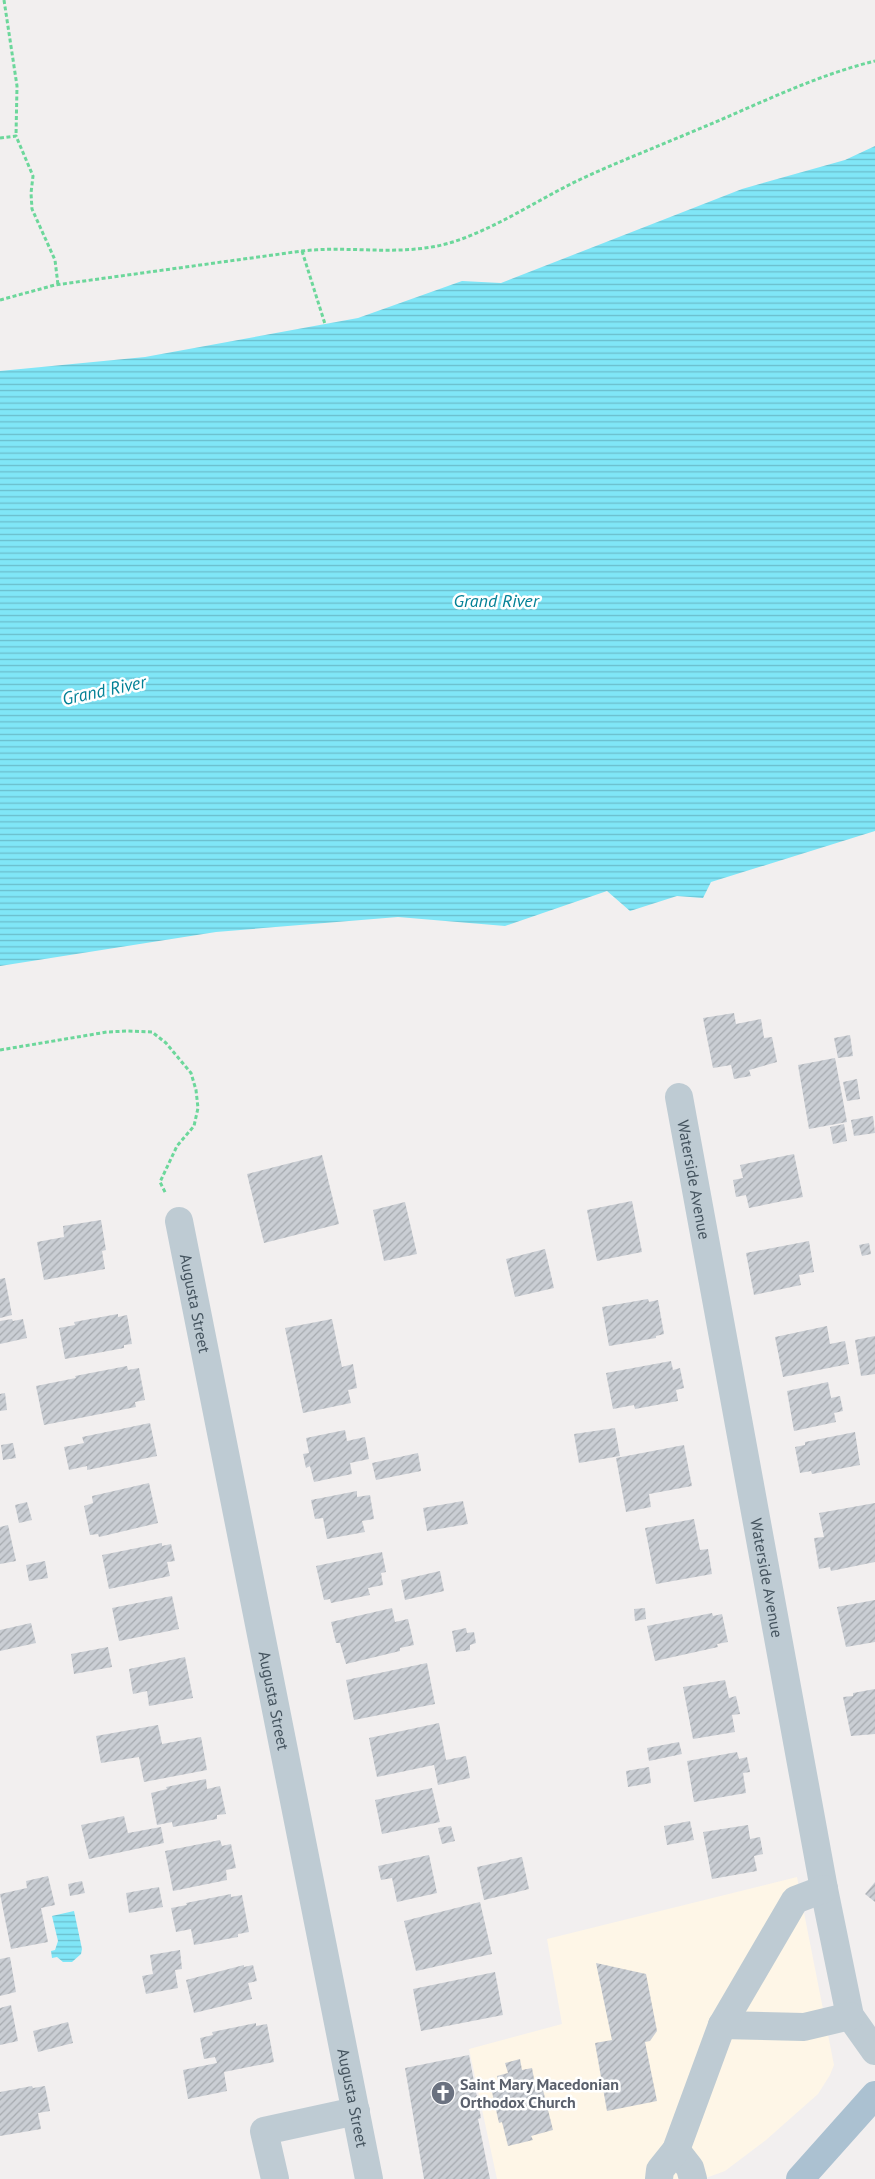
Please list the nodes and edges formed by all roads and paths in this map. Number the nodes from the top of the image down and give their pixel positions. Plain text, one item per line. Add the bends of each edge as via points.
1 (4, 0) edge
2 (875, 61) edge
3 (16, 136) junction
4 (0, 138) edge
5 (302, 251) junction
6 (58, 285) junction
7 (0, 300) edge
8 (325, 324) dead end
9 (0, 1050) edge
10 (679, 1097) dead end
11 (179, 1221) joint
12 (824, 1889) junction
13 (850, 2016) junction
14 (722, 2025) junction
15 (875, 2051) edge
16 (875, 2095) edge
17 (356, 2111) junction
18 (676, 2150) junction
19 (274, 2179) edge
20 (370, 2179) edge
21 (659, 2179) edge
22 (693, 2179) edge
23 (800, 2179) edge

1 - 3 path via 16,86
2 - 5 path via 780,94 580,179 508,219 455,242 398,252
3 - 4 path
3 - 6 path via 33,176 32,209 55,260
5 - 6 path
5 - 8 path
6 - 7 path
9 - 11 path via 128,1031 152,1032 166,1044 191,1072 198,1108 194,1126 177,1146 160,1182
10 - 12 street, Waterside Avenue
11 - 17 street, Augusta Street
12 - 13 street, Waterside Avenue
12 - 14 street via 795,1900
13 - 14 street via 804,2027
13 - 15 street, Waterside Avenue
14 - 18 street
16 - 23 main road
17 - 19 street via 264,2131
17 - 20 street, Augusta Street
18 - 21 street via 660,2170
18 - 22 street via 690,2168

